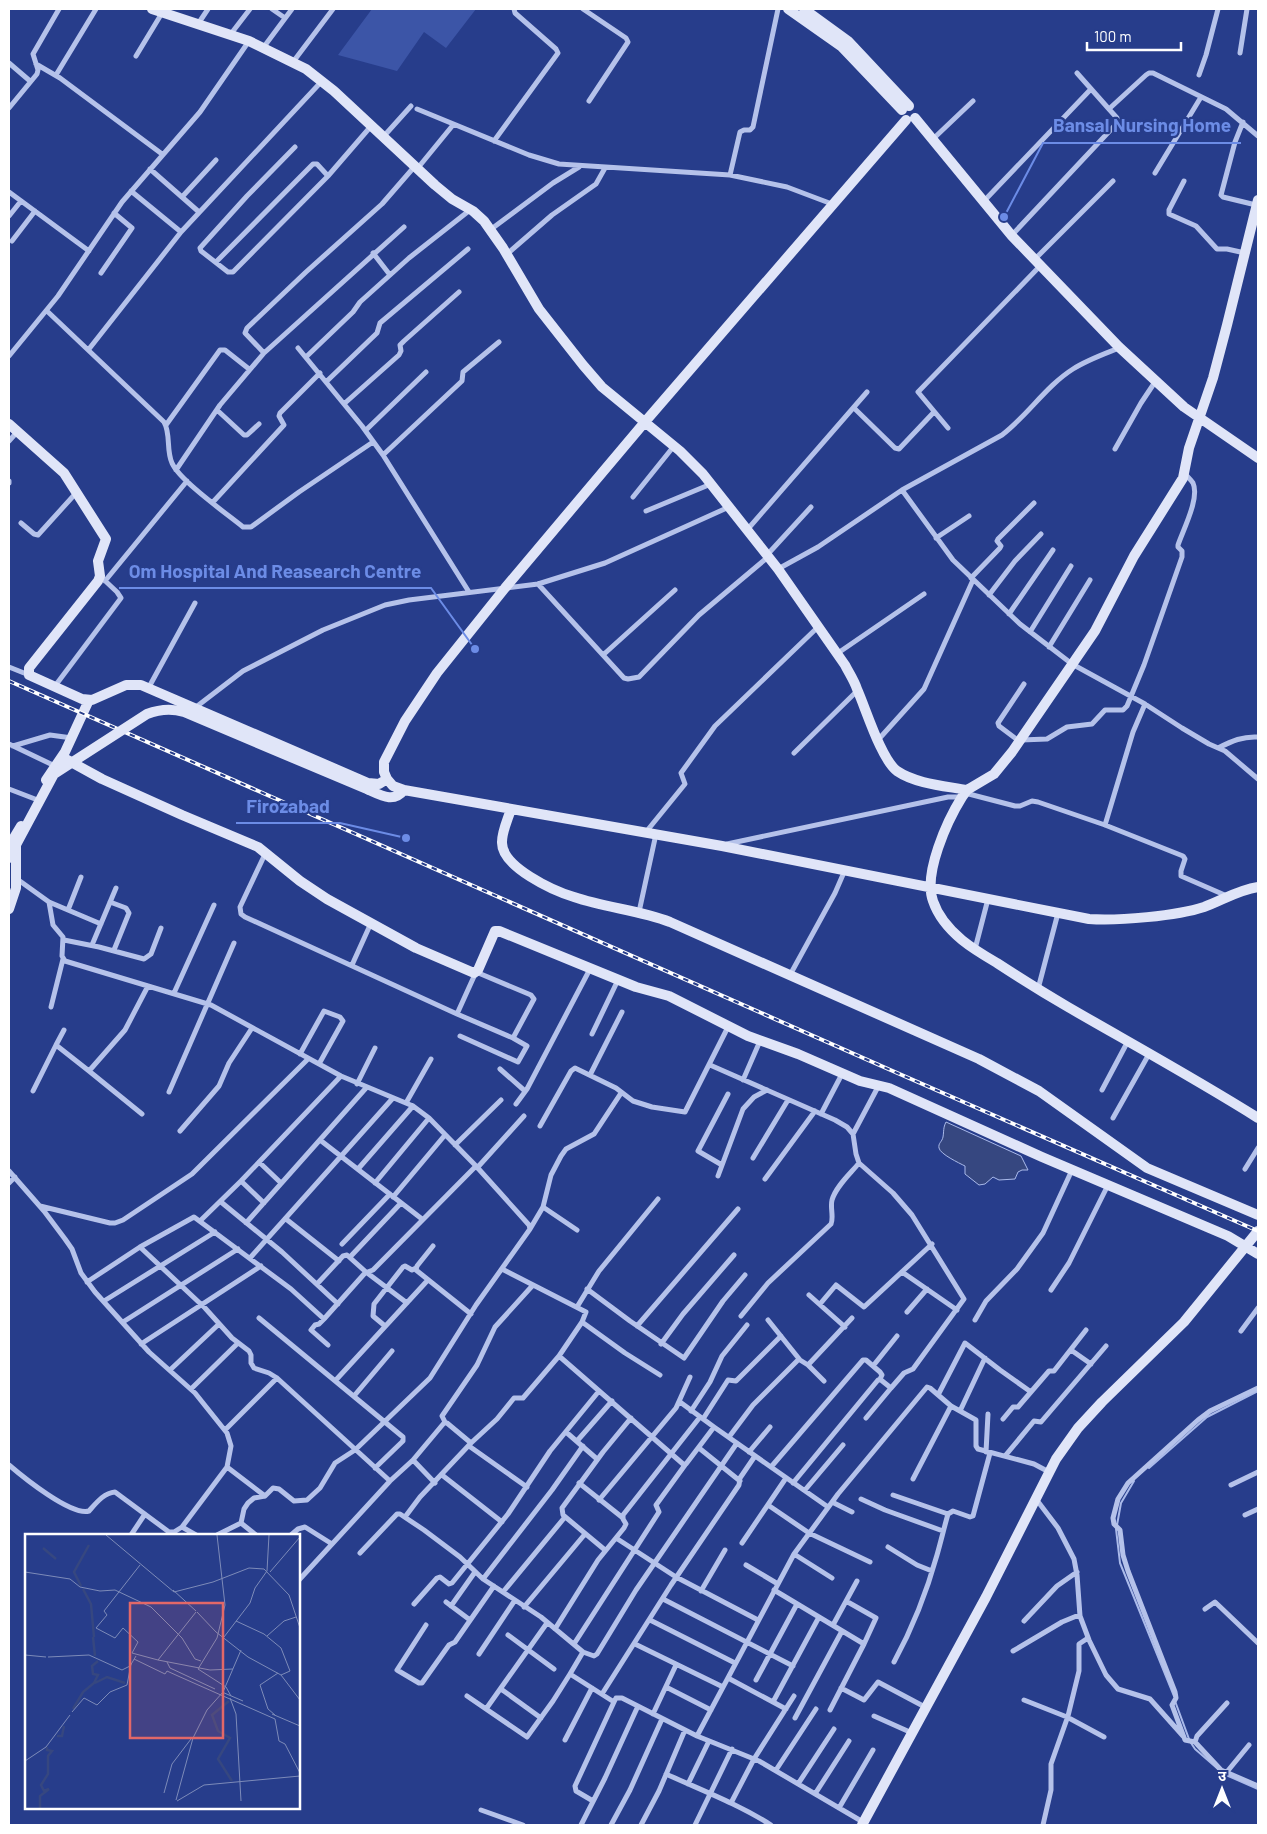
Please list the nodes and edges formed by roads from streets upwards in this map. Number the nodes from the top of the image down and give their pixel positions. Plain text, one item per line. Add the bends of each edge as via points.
1 (59, 9) edge
2 (96, 9) edge
3 (152, 9) edge
4 (208, 9) edge
5 (250, 9) edge
6 (272, 9) edge
7 (292, 9) edge
8 (333, 9) edge
9 (514, 9) edge
10 (583, 9) edge
11 (778, 9) edge
12 (788, 9) edge
13 (804, 9) edge
14 (1218, 9) edge
15 (1247, 9) edge
16 (166, 11) edge
17 (285, 18) junction
18 (198, 24) junction
19 (230, 35) junction
20 (249, 41) junction
21 (263, 48) junction
22 (1240, 53) dead end
23 (136, 56) dead end
24 (293, 62) junction
25 (9, 63) edge
26 (36, 64) junction
27 (1077, 74) dead end
28 (56, 75) junction
29 (1199, 75) dead end
30 (322, 80) junction
31 (30, 82) junction
32 (1091, 89) junction
33 (1201, 97) junction
34 (11, 101) edge
35 (589, 101) dead end
36 (973, 101) dead end
37 (411, 106) dead end
38 (9, 108) edge
39 (1108, 108) junction
40 (416, 110) dead end
41 (908, 113) junction
42 (1243, 122) junction
43 (453, 125) junction
44 (372, 126) junction
45 (384, 136) junction
46 (1258, 136) edge
47 (932, 140) junction
48 (494, 141) junction
49 (295, 146) dead end
50 (162, 154) junction
51 (216, 160) dead end
52 (580, 166) junction
53 (416, 167) junction
54 (605, 168) junction
55 (150, 169) junction
56 (1155, 173) dead end
57 (730, 175) junction
58 (328, 176) junction
59 (1113, 181) dead end
60 (1184, 181) dead end
61 (131, 190) junction
62 (9, 192) edge
63 (182, 197) junction
64 (21, 201) junction
65 (984, 202) junction
66 (1258, 203) edge
67 (833, 204) junction
68 (470, 210) junction
69 (35, 211) junction
70 (199, 212) junction
71 (114, 213) junction
72 (9, 216) edge
73 (404, 227) dead end
74 (490, 230) junction
75 (181, 232) junction
76 (1012, 236) junction
77 (12, 241) dead end
78 (468, 249) dead end
79 (89, 251) junction
80 (373, 253) junction
81 (1245, 253) junction
82 (507, 254) junction
83 (216, 262) junction
84 (1038, 262) junction
85 (101, 273) dead end
86 (390, 275) junction
87 (459, 292) dead end
88 (47, 310) junction
89 (499, 342) dead end
90 (298, 348) dead end
91 (1119, 348) junction
92 (88, 349) junction
93 (264, 353) junction
94 (9, 356) edge
95 (306, 357) junction
96 (248, 370) junction
97 (426, 372) dead end
98 (320, 373) junction
99 (326, 381) junction
100 (1155, 382) junction
101 (867, 392) dead end
102 (346, 403) junction
103 (854, 408) junction
104 (217, 410) junction
105 (934, 412) junction
106 (1200, 419) junction
107 (644, 423) junction
108 (9, 424) edge
109 (259, 424) dead end
110 (166, 425) junction
111 (948, 428) dead end
112 (366, 430) junction
113 (18, 431) junction
114 (9, 441) edge
115 (374, 442) junction
116 (674, 446) junction
117 (1115, 449) dead end
118 (383, 455) junction
119 (1258, 458) edge
120 (176, 470) junction
121 (1185, 474) junction
122 (187, 482) junction
123 (711, 484) junction
124 (902, 490) junction
125 (76, 493) junction
126 (632, 497) dead end
127 (213, 502) junction
128 (1034, 504) dead end
129 (729, 507) junction
130 (811, 507) dead end
131 (646, 511) dead end
132 (969, 516) dead end
133 (21, 523) dead end
134 (747, 530) junction
135 (1041, 534) dead end
136 (936, 538) junction
137 (1052, 550) dead end
138 (768, 556) junction
139 (1072, 566) dead end
140 (778, 569) junction
141 (102, 578) junction
142 (972, 579) junction
143 (1090, 580) dead end
144 (538, 584) junction
145 (505, 588) junction
146 (675, 590) dead end
147 (469, 592) junction
148 (924, 594) dead end
149 (988, 595) junction
150 (195, 603) dead end
151 (1009, 614) junction
152 (819, 626) junction
153 (1030, 632) junction
154 (1049, 647) junction
155 (838, 653) junction
156 (603, 655) junction
157 (1072, 664) junction
158 (9, 668) edge
159 (29, 676) junction
160 (1024, 684) dead end
161 (54, 687) junction
162 (149, 687) junction
163 (858, 690) junction
164 (1130, 696) junction
165 (88, 700) junction
166 (1145, 704) junction
167 (196, 708) junction
168 (1258, 737) edge
169 (72, 738) junction
170 (878, 740) junction
171 (1020, 741) junction
172 (11, 745) edge
173 (1218, 748) junction
174 (794, 752) dead end
175 (58, 761) junction
176 (387, 779) junction
177 (1258, 779) edge
178 (9, 789) edge
179 (404, 790) junction
180 (965, 793) junction
181 (35, 799) junction
182 (511, 809) junction
183 (1105, 825) junction
184 (651, 833) junction
185 (11, 841) edge
186 (722, 846) junction
187 (266, 852) junction
188 (9, 858) edge
189 (845, 870) junction
190 (81, 877) dead end
191 (17, 879) junction
192 (1258, 887) edge
193 (116, 888) dead end
194 (931, 888) junction
195 (1227, 896) junction
196 (988, 899) junction
197 (49, 902) junction
198 (110, 902) junction
199 (214, 905) dead end
200 (9, 909) edge
201 (68, 910) junction
202 (638, 912) junction
203 (1058, 913) junction
204 (371, 923) junction
205 (101, 924) junction
206 (161, 928) dead end
207 (64, 940) junction
208 (234, 944) dead end
209 (92, 945) junction
210 (975, 949) junction
211 (114, 950) junction
212 (63, 959) junction
213 (352, 965) junction
214 (590, 968) junction
215 (476, 972) junction
216 (790, 975) junction
217 (618, 980) junction
218 (148, 986) junction
219 (1038, 990) junction
220 (174, 993) junction
221 (208, 1004) junction
222 (51, 1007) dead end
223 (622, 1012) dead end
224 (457, 1014) junction
225 (728, 1027) junction
226 (252, 1028) junction
227 (64, 1030) dead end
228 (592, 1034) dead end
229 (460, 1036) dead end
230 (513, 1038) junction
231 (760, 1041) junction
232 (1128, 1042) junction
233 (56, 1045) junction
234 (375, 1048) dead end
235 (300, 1054) junction
236 (1149, 1054) junction
237 (308, 1058) junction
238 (431, 1058) dead end
239 (319, 1064) junction
240 (710, 1065) junction
241 (500, 1069) dead end
242 (89, 1071) junction
243 (842, 1074) junction
244 (590, 1075) junction
245 (341, 1076) junction
246 (743, 1080) junction
247 (358, 1084) junction
248 (880, 1085) junction
249 (366, 1088) junction
250 (767, 1090) junction
251 (1102, 1090) dead end
252 (33, 1091) dead end
253 (525, 1091) junction
254 (169, 1092) dead end
255 (621, 1093) junction
256 (728, 1094) dead end
257 (393, 1098) junction
258 (501, 1100) dead end
259 (788, 1100) junction
260 (406, 1103) junction
261 (516, 1104) dead end
262 (413, 1106) junction
263 (818, 1113) junction
264 (142, 1114) dead end
265 (524, 1116) dead end
266 (429, 1118) junction
267 (1113, 1118) dead end
268 (1258, 1118) edge
269 (540, 1126) dead end
270 (180, 1131) dead end
271 (853, 1134) junction
272 (445, 1135) junction
273 (320, 1140) junction
274 (455, 1145) junction
275 (1258, 1148) edge
276 (342, 1156) junction
277 (753, 1158) dead end
278 (259, 1162) junction
279 (859, 1163) junction
280 (722, 1165) junction
281 (476, 1167) junction
282 (358, 1169) junction
283 (1245, 1169) dead end
284 (1072, 1170) junction
285 (9, 1171) edge
286 (718, 1176) dead end
287 (14, 1177) junction
288 (766, 1179) dead end
289 (241, 1181) junction
290 (9, 1183) edge
291 (375, 1183) junction
292 (281, 1184) junction
293 (1108, 1184) junction
294 (391, 1195) junction
295 (658, 1200) dead end
296 (220, 1202) junction
297 (264, 1203) junction
298 (401, 1203) junction
299 (39, 1206) junction
300 (543, 1206) junction
301 (738, 1209) dead end
302 (1258, 1215) edge
303 (286, 1219) junction
304 (422, 1219) junction
305 (200, 1221) junction
306 (246, 1223) junction
307 (530, 1229) junction
308 (577, 1230) dead end
309 (1258, 1231) edge
310 (215, 1232) junction
311 (267, 1240) junction
312 (342, 1244) dead end
313 (932, 1244) junction
314 (433, 1246) dead end
315 (140, 1247) junction
316 (1246, 1247) junction
317 (238, 1249) junction
318 (1258, 1254) edge
319 (734, 1255) dead end
320 (350, 1257) junction
321 (250, 1258) junction
322 (338, 1261) junction
323 (160, 1266) junction
324 (261, 1266) junction
325 (416, 1268) junction
326 (502, 1269) junction
327 (366, 1272) junction
328 (902, 1272) junction
329 (745, 1275) dead end
330 (427, 1281) junction
331 (87, 1282) junction
332 (317, 1284) junction
333 (533, 1285) junction
334 (180, 1286) junction
335 (387, 1287) junction
336 (587, 1288) junction
337 (927, 1289) junction
338 (1051, 1290) dead end
339 (809, 1295) dead end
340 (104, 1301) junction
341 (407, 1303) junction
342 (338, 1304) junction
343 (820, 1304) junction
344 (201, 1306) junction
345 (577, 1307) junction
346 (1258, 1308) edge
347 (957, 1310) junction
348 (907, 1312) dead end
349 (471, 1314) junction
350 (741, 1316) dead end
351 (259, 1318) dead end
352 (852, 1318) dead end
353 (324, 1319) junction
354 (768, 1320) dead end
355 (975, 1320) dead end
356 (123, 1322) junction
357 (582, 1322) junction
358 (219, 1324) junction
359 (747, 1325) dead end
360 (385, 1326) junction
361 (637, 1326) junction
362 (845, 1327) junction
363 (1086, 1330) dead end
364 (1241, 1331) dead end
365 (781, 1336) junction
366 (897, 1336) dead end
367 (238, 1343) junction
368 (140, 1344) junction
369 (661, 1344) junction
370 (328, 1345) dead end
371 (1106, 1346) dead end
372 (1071, 1350) junction
373 (392, 1351) dead end
374 (559, 1356) junction
375 (985, 1358) junction
376 (800, 1360) junction
377 (1091, 1364) junction
378 (808, 1365) junction
379 (873, 1366) junction
380 (170, 1370) junction
381 (660, 1375) dead end
382 (690, 1377) dead end
383 (277, 1378) junction
384 (880, 1380) junction
385 (335, 1381) junction
386 (824, 1381) dead end
387 (891, 1388) junction
388 (1258, 1388) edge
389 (191, 1389) junction
390 (599, 1390) junction
391 (1031, 1392) junction
392 (938, 1395) junction
393 (354, 1396) junction
394 (612, 1401) junction
395 (680, 1402) junction
396 (951, 1406) junction
397 (692, 1411) junction
398 (960, 1411) junction
399 (988, 1414) dead end
400 (631, 1418) junction
401 (702, 1418) junction
402 (866, 1418) dead end
403 (1003, 1419) dead end
404 (385, 1421) junction
405 (445, 1422) junction
406 (714, 1427) junction
407 (770, 1427) dead end
408 (225, 1430) junction
409 (566, 1432) junction
410 (652, 1437) junction
411 (729, 1437) junction
412 (577, 1441) junction
413 (736, 1444) junction
414 (470, 1445) junction
415 (843, 1445) dead end
416 (583, 1446) junction
417 (699, 1448) junction
418 (355, 1450) junction
419 (749, 1452) junction
420 (988, 1452) junction
421 (672, 1454) junction
422 (755, 1456) junction
423 (1004, 1456) junction
424 (597, 1459) junction
425 (413, 1460) junction
426 (9, 1465) edge
427 (685, 1465) junction
428 (721, 1466) junction
429 (227, 1467) junction
430 (771, 1467) junction
431 (375, 1468) junction
432 (1049, 1472) junction
433 (1258, 1472) edge
434 (442, 1475) junction
435 (786, 1478) junction
436 (913, 1479) dead end
437 (390, 1480) junction
438 (740, 1481) junction
439 (794, 1482) junction
440 (434, 1483) junction
441 (579, 1483) junction
442 (1231, 1485) dead end
443 (527, 1487) junction
444 (805, 1490) junction
445 (893, 1495) dead end
446 (265, 1496) junction
447 (861, 1499) dead end
448 (1036, 1499) junction
449 (599, 1500) junction
450 (832, 1502) junction
451 (768, 1506) junction
452 (828, 1506) junction
453 (1258, 1509) edge
454 (852, 1512) dead end
455 (145, 1514) junction
456 (948, 1514) junction
457 (1245, 1515) dead end
458 (405, 1517) junction
459 (565, 1517) junction
460 (623, 1518) junction
461 (502, 1522) junction
462 (241, 1523) junction
463 (182, 1527) junction
464 (166, 1530) junction
465 (943, 1531) junction
466 (809, 1533) junction
467 (132, 1534) edge
468 (162, 1534) edge
469 (194, 1534) edge
470 (219, 1534) edge
471 (255, 1534) edge
472 (292, 1534) edge
473 (585, 1534) junction
474 (616, 1538) junction
475 (742, 1542) dead end
476 (332, 1544) junction
477 (888, 1547) dead end
478 (605, 1550) junction
479 (634, 1550) junction
480 (724, 1550) dead end
481 (360, 1553) dead end
482 (794, 1554) junction
483 (870, 1562) dead end
484 (467, 1564) junction
485 (654, 1564) junction
486 (746, 1565) dead end
487 (932, 1571) junction
488 (475, 1572) junction
489 (1077, 1572) junction
490 (676, 1577) junction
491 (832, 1578) dead end
492 (300, 1579) edge
493 (483, 1579) junction
494 (857, 1581) dead end
495 (778, 1584) junction
496 (494, 1586) junction
497 (774, 1590) junction
498 (701, 1591) junction
499 (503, 1592) junction
500 (663, 1599) junction
501 (515, 1600) junction
502 (846, 1601) junction
503 (446, 1602) dead end
504 (414, 1604) dead end
505 (797, 1604) junction
506 (451, 1606) junction
507 (524, 1607) junction
508 (1205, 1609) dead end
509 (1079, 1615) junction
510 (819, 1617) junction
511 (470, 1620) junction
512 (650, 1620) junction
513 (758, 1620) junction
514 (1024, 1621) dead end
515 (547, 1623) junction
516 (426, 1625) dead end
517 (833, 1625) junction
518 (555, 1629) junction
519 (842, 1631) junction
520 (508, 1635) dead end
521 (1088, 1638) junction
522 (746, 1642) junction
523 (1258, 1643) edge
524 (574, 1644) junction
525 (635, 1644) junction
526 (864, 1644) junction
527 (528, 1650) junction
528 (1013, 1651) dead end
529 (583, 1652) junction
530 (478, 1654) dead end
531 (770, 1655) junction
532 (894, 1662) dead end
533 (735, 1663) junction
534 (676, 1665) junction
535 (793, 1666) junction
536 (554, 1669) dead end
537 (570, 1674) junction
538 (728, 1678) junction
539 (756, 1680) dead end
540 (666, 1687) junction
541 (723, 1687) junction
542 (592, 1688) junction
543 (841, 1688) junction
544 (501, 1689) junction
545 (602, 1694) junction
546 (467, 1696) dead end
547 (794, 1696) dead end
548 (1024, 1700) dead end
549 (614, 1702) junction
550 (773, 1702) junction
551 (1228, 1703) dead end
552 (638, 1706) junction
553 (925, 1707) junction
554 (486, 1709) junction
555 (786, 1709) junction
556 (816, 1709) dead end
557 (711, 1710) junction
558 (830, 1710) dead end
559 (653, 1714) junction
560 (874, 1716) dead end
561 (1067, 1717) junction
562 (541, 1718) junction
563 (795, 1718) dead end
564 (662, 1719) junction
565 (834, 1729) dead end
566 (685, 1730) junction
567 (912, 1733) junction
568 (697, 1736) junction
569 (1183, 1736) junction
570 (1104, 1737) dead end
571 (565, 1740) dead end
572 (709, 1741) junction
573 (849, 1741) dead end
574 (1193, 1742) junction
575 (1249, 1745) dead end
576 (732, 1749) junction
577 (873, 1750) dead end
578 (754, 1759) junction
579 (776, 1770) junction
580 (1226, 1773) junction
581 (666, 1774) junction
582 (688, 1784) junction
583 (798, 1784) junction
584 (1258, 1786) edge
585 (815, 1794) junction
586 (711, 1795) junction
587 (593, 1801) junction
588 (731, 1802) junction
589 (839, 1808) junction
590 (481, 1810) dead end
591 (863, 1824) edge
592 (523, 1825) edge
593 (581, 1825) edge
594 (611, 1825) edge
595 (641, 1825) edge
596 (695, 1825) edge
597 (769, 1825) edge
598 (1043, 1825) edge

1 - 26 street via 33,54
2 - 28 street
3 - 16 street
4 - 18 street
5 - 19 street
6 - 17 street
7 - 17 street
8 - 24 street
9 - 48 street via 558,53
10 - 35 street via 628,42
11 - 57 street via 753,127 740,132
12 - 41 street via 842,47
13 - 41 street via 848,41
14 - 29 street
15 - 22 street
16 - 18 street
16 - 23 street
17 - 21 street
18 - 19 street
19 - 20 street
20 - 21 street
20 - 50 street via 205,105
21 - 24 street
24 - 30 street
25 - 31 street
26 - 28 street
26 - 31 street via 38,72
27 - 32 street
28 - 50 street
30 - 44 street
30 - 70 street
31 - 34 street
32 - 39 street
32 - 65 street
33 - 39 street via 1148,73
33 - 42 street
33 - 56 street
34 - 38 street
36 - 47 street
37 - 45 street
39 - 76 street via 1118,121
40 - 43 street
41 - 47 street
41 - 67 street
42 - 46 street
42 - 66 street via 1221,195
43 - 48 street
43 - 53 street
44 - 45 street
44 - 58 street
45 - 53 street
47 - 65 street
48 - 52 street via 549,161
49 - 83 street via 200,248
50 - 55 street
51 - 63 street
52 - 54 street
52 - 74 street
53 - 68 street via 443,192
53 - 93 street via 382,204 247,328 246,334
54 - 57 street
54 - 82 street via 596,184 552,215
55 - 61 street
55 - 63 street
57 - 67 street via 787,187
58 - 83 street via 233,272 228,272
58 - 83 street via 313,164
59 - 84 street
60 - 81 street via 1169,214 1196,226 1217,248
61 - 71 street
61 - 75 street
62 - 64 street
63 - 70 street
64 - 69 street
64 - 72 street
65 - 76 street
66 - 81 street
67 - 107 street
68 - 74 street
68 - 86 street
69 - 77 street
69 - 79 street
70 - 75 street
71 - 79 street
71 - 85 street via 132,228
73 - 80 street
74 - 82 street
75 - 92 street
76 - 84 street
78 - 99 street via 380,323 377,332
79 - 88 street
80 - 86 street
80 - 93 street
81 - 106 street
82 - 107 street via 539,309 583,365 614,398
84 - 91 street
84 - 105 street via 918,392
86 - 95 street
87 - 102 street via 404,341 399,355
88 - 92 street
88 - 94 street
89 - 118 street via 464,371 462,381
90 - 95 street
91 - 100 street
91 - 124 street via 1068,372 1002,435
92 - 110 street
93 - 96 street
95 - 98 street
96 - 104 street
96 - 110 street via 228,352 220,350
97 - 112 street
98 - 99 street
98 - 127 street via 280,414 282,427
99 - 102 street
100 - 106 street
100 - 117 street
101 - 103 street
102 - 112 street
103 - 105 street via 899,449
103 - 134 street
104 - 109 street via 244,435
104 - 120 street
105 - 111 street
106 - 119 street
106 - 121 street via 1189,448
107 - 116 street
107 - 145 street
108 - 113 street
110 - 120 street via 170,460
112 - 115 street
113 - 114 street
113 - 125 street via 64,474
115 - 118 street
115 - 127 street via 251,527 244,527
116 - 123 street
116 - 126 street
118 - 147 street
120 - 122 street
121 - 157 street via 1134,556 1095,631
121 - 164 street via 1193,483 1194,493 1178,545 1182,557
122 - 127 street
122 - 141 street
123 - 129 street
123 - 131 street
124 - 136 street
124 - 140 street via 818,547
125 - 133 street via 38,535
125 - 141 street via 106,537 98,561
128 - 142 street via 998,539 1001,547
129 - 134 street
129 - 144 street via 605,563
130 - 138 street
132 - 136 street
134 - 138 street
135 - 149 street
136 - 142 street
137 - 151 street
138 - 140 street
138 - 156 street via 699,616 638,677 626,679
139 - 153 street
140 - 152 street
141 - 159 street via 29,668
141 - 161 street via 121,598
142 - 149 street
142 - 170 street via 924,689
143 - 154 street
144 - 145 street
144 - 156 street
145 - 147 street
145 - 176 street via 437,673 409,714 384,762
146 - 156 street
147 - 167 street via 397,602 337,624 244,671
148 - 155 street
149 - 151 street
150 - 162 street
151 - 153 street
152 - 155 street
152 - 184 street via 712,730 681,773 685,784
153 - 154 street
154 - 157 street
155 - 163 street
157 - 164 street
157 - 171 street
158 - 159 street
159 - 161 street
160 - 171 street via 998,722
161 - 165 street
162 - 165 street via 126,685 96,700
162 - 167 street
163 - 170 street
163 - 174 street
164 - 166 street
164 - 171 street via 1123,710 1105,710 1092,724 1067,726 1047,739
165 - 169 street
166 - 173 street
166 - 183 street via 1133,732
167 - 176 street via 368,783 379,784
168 - 173 street via 1233,740
169 - 172 street via 50,735
169 - 175 street
170 - 180 street via 897,771
171 - 180 street via 994,774
172 - 175 street
173 - 177 street
175 - 181 street
175 - 187 street
176 - 179 street via 393,786
178 - 181 street
179 - 182 street
179 - 188 street, bridge via 392,798 384,797 184,712 160,710 147,714 54,774
180 - 183 street via 1014,806 1035,802
180 - 186 street
180 - 194 street via 939,848
181 - 185 street
182 - 184 street
182 - 202 street via 501,842 507,856 520,870 574,897
183 - 195 street via 1183,856 1181,876
184 - 186 street
184 - 202 street
185 - 191 street
186 - 189 street
187 - 204 street via 312,890
187 - 213 street via 242,902 241,914
189 - 194 street
189 - 216 street
190 - 201 street
191 - 197 street
191 - 200 street
192 - 195 street
193 - 198 street
194 - 196 street
194 - 210 street via 934,904 946,924
195 - 203 street via 1195,909 1143,917 1102,920
196 - 203 street
196 - 210 street
197 - 201 street
197 - 207 street via 53,925
198 - 205 street
198 - 211 street via 126,908 129,913
199 - 220 street
201 - 205 street
202 - 216 street via 670,922
203 - 219 street
204 - 213 street
204 - 215 street via 416,948
205 - 209 street
206 - 211 street via 147,958
207 - 209 street
207 - 212 street
208 - 221 street
209 - 211 street
210 - 219 street
212 - 218 street
212 - 222 street
213 - 224 street
214 - 215 street via 496,930
214 - 217 street
214 - 253 street
215 - 224 street
215 - 230 street via 533,996 533,1002
216 - 302 street via 987,1063 1052,1100 1147,1168
217 - 225 street via 643,990 661,992
217 - 228 street
218 - 220 street
218 - 242 street via 125,1030
219 - 232 street
220 - 221 street
221 - 226 street
221 - 254 street
223 - 244 street
224 - 230 street
225 - 231 street
225 - 240 street
226 - 235 street
226 - 270 street via 218,1086
227 - 233 street
229 - 230 street via 518,1062 527,1046
231 - 243 street
231 - 246 street
232 - 236 street
232 - 251 street
233 - 242 street
233 - 252 street
234 - 247 street
235 - 237 street
235 - 239 street via 324,1011 340,1017 342,1021
236 - 267 street
236 - 268 street
237 - 239 street
237 - 299 street via 200,1168 123,1220 115,1223
238 - 260 street
239 - 245 street
240 - 246 street
240 - 255 street via 686,1112 640,1104
241 - 253 street
242 - 264 street
243 - 248 street
243 - 263 street
244 - 255 street
244 - 269 street via 573,1069
245 - 247 street
245 - 278 street
246 - 250 street
247 - 249 street
248 - 271 street
248 - 284 street
249 - 257 street
249 - 273 street
250 - 259 street
250 - 280 street via 743,1109
253 - 261 street
255 - 300 street via 594,1134 564,1152 551,1175
256 - 280 street via 698,1151
257 - 260 street
257 - 276 street
258 - 274 street
259 - 263 street
259 - 277 street
260 - 262 street
262 - 266 street
262 - 282 street
263 - 271 street via 842,1124
263 - 288 street
265 - 281 street
266 - 272 street
266 - 291 street
271 - 279 street
272 - 274 street
272 - 294 street
273 - 276 street
273 - 292 street
274 - 281 street
275 - 283 street
276 - 282 street
276 - 303 street
278 - 289 street
278 - 292 street
279 - 313 street via 912,1215
279 - 350 street via 834,1196 831,1224 768,1283
280 - 286 street
281 - 304 street
281 - 307 street
282 - 291 street
284 - 293 street
284 - 355 street via 1043,1233 1017,1269 986,1301
285 - 287 street
287 - 290 street
287 - 299 street
289 - 296 street
289 - 297 street
291 - 294 street
292 - 297 street
293 - 316 street via 1228,1236
293 - 338 street via 1069,1263
294 - 298 street
294 - 312 street
295 - 336 street
296 - 305 street
296 - 306 street
297 - 306 street
298 - 304 street
298 - 320 street
299 - 331 street via 72,1249
300 - 307 street
300 - 308 street
301 - 361 street
303 - 311 street
303 - 322 street
304 - 327 street via 373,1270
305 - 310 street
305 - 315 street via 192,1217
306 - 311 street
307 - 326 street
309 - 316 street
310 - 317 street
310 - 323 street
311 - 321 street
311 - 332 street
313 - 328 street
313 - 347 street via 964,1298
314 - 325 street
315 - 323 street
315 - 331 street
316 - 318 street
316 - 432 street via 1184,1322 1078,1428
317 - 321 street
317 - 334 street
319 - 369 street
320 - 322 street via 345,1255
320 - 327 street
321 - 324 street
322 - 332 street
323 - 334 street
323 - 340 street
324 - 344 street
324 - 353 street
325 - 330 street
325 - 335 street via 410,1270 404,1266
326 - 333 street
326 - 349 street
327 - 335 street
327 - 342 street
328 - 337 street
328 - 343 street via 864,1307 836,1285
329 - 369 street via 685,1358
330 - 341 street
330 - 349 street
331 - 340 street
332 - 342 street
333 - 345 street
333 - 405 street via 494,1329 480,1360 442,1416
334 - 344 street
334 - 356 street
335 - 341 street
335 - 360 street via 372,1307 373,1316
336 - 345 street
336 - 361 street
337 - 347 street
337 - 348 street
339 - 343 street
340 - 356 street
341 - 360 street
342 - 353 street
343 - 362 street
344 - 358 street
344 - 368 street
345 - 357 street via 586,1312
346 - 364 street
347 - 387 street via 913,1369 905,1372
349 - 404 street via 430,1378
351 - 385 street
352 - 362 street
353 - 370 street via 311,1330
354 - 365 street
356 - 368 street
357 - 374 street
357 - 381 street
358 - 367 street
358 - 380 street
359 - 397 street via 722,1356
360 - 385 street
361 - 369 street
362 - 378 street
363 - 372 street
365 - 376 street
365 - 401 street via 736,1381 728,1380
366 - 379 street
367 - 383 street via 251,1353 254,1368
367 - 389 street
368 - 380 street
371 - 377 street
372 - 377 street
372 - 391 street
373 - 393 street
374 - 390 street
374 - 414 street via 523,1398 514,1398
375 - 391 street
375 - 392 street via 964,1343
375 - 398 street
376 - 378 street
376 - 411 street via 753,1405
377 - 423 street via 1040,1422 1034,1421
378 - 386 street
379 - 384 street via 881,1373
379 - 430 street via 865,1360 861,1362
380 - 389 street
382 - 395 street
383 - 408 street
383 - 418 street
384 - 387 street
384 - 439 street
385 - 393 street
387 - 402 street
388 - 569 street via 1204,1415 1136,1474 1116,1504 1113,1518 1125,1563 1168,1673 1175,1699 1173,1709
389 - 408 street
390 - 394 street
390 - 409 street
391 - 403 street
392 - 396 street
392 - 450 street via 926,1388
393 - 404 street
394 - 400 street
394 - 412 street
395 - 397 street
395 - 410 street
396 - 398 street
396 - 436 street
397 - 401 street
398 - 420 street via 977,1421 976,1446
399 - 420 street
400 - 410 street
400 - 424 street
401 - 406 street
401 - 421 street
404 - 418 street
404 - 431 street via 404,1440
405 - 414 street
405 - 425 street
406 - 411 street
406 - 417 street
407 - 419 street
408 - 429 street via 231,1446
409 - 412 street
409 - 443 street
410 - 421 street
410 - 449 street
411 - 413 street
412 - 416 street
413 - 419 street
413 - 428 street
414 - 434 street
414 - 443 street
415 - 444 street
416 - 424 street
416 - 493 street
417 - 427 street
417 - 428 street
418 - 431 street
418 - 446 street via 335,1463 320,1488 307,1500 294,1501 275,1488
419 - 422 street
420 - 423 street
420 - 456 street via 973,1516 953,1511
421 - 427 street
421 - 460 street
422 - 430 street
422 - 438 street
423 - 432 street via 1034,1464
424 - 441 street
425 - 437 street
425 - 440 street
426 - 455 street via 52,1497 83,1511 89,1511 100,1498 116,1492
427 - 479 street via 656,1505 658,1512
428 - 438 street
428 - 485 street
429 - 446 street
429 - 463 street
430 - 435 street
431 - 437 street
432 - 448 street
433 - 442 street
434 - 440 street
434 - 461 street
435 - 439 street
435 - 451 street
437 - 476 street
438 - 490 street
439 - 444 street
440 - 458 street
441 - 449 street
441 - 459 street via 562,1508
443 - 461 street
444 - 452 street
445 - 456 street
446 - 462 street via 248,1503
447 - 465 street
448 - 489 street via 1058,1528
448 - 553 street
449 - 460 street
450 - 452 street
450 - 454 street
451 - 466 street
451 - 475 street
452 - 466 street
453 - 457 street
455 - 464 street
455 - 467 street
456 - 465 street
458 - 481 street via 397,1514
458 - 484 street
459 - 473 street
459 - 499 street
460 - 474 street via 626,1525
461 - 484 street
462 - 470 street
462 - 471 street
463 - 464 street via 174,1532
463 - 469 street
464 - 468 street
465 - 487 street
466 - 482 street
466 - 483 street
472 - 476 street via 300,1528 307,1528
473 - 478 street
473 - 507 street
474 - 478 street
474 - 479 street
476 - 492 street
477 - 487 street
478 - 518 street
479 - 485 street
479 - 524 street
480 - 498 street
482 - 491 street
482 - 495 street
484 - 488 street
484 - 504 street via 450,1584 437,1578
485 - 490 street
485 - 529 street via 597,1654
486 - 495 street
487 - 532 street
488 - 493 street
488 - 506 street
489 - 509 street
489 - 514 street via 1057,1586
490 - 498 street
490 - 500 street
493 - 496 street
494 - 502 street
495 - 497 street
496 - 499 street
496 - 511 street
497 - 505 street
497 - 513 street
498 - 513 street
499 - 501 street
500 - 512 street
500 - 522 street
501 - 507 street
501 - 530 street
502 - 517 street
502 - 526 street via 876,1618
503 - 506 street
505 - 510 street
505 - 531 street
506 - 511 street
507 - 515 street
508 - 523 street via 1215,1602
509 - 521 street
509 - 528 street
510 - 517 street
510 - 535 street
511 - 516 street via 420,1683 397,1670
512 - 525 street
512 - 533 street
513 - 522 street
515 - 518 street
515 - 527 street
517 - 519 street
518 - 524 street
519 - 526 street
519 - 563 street
520 - 527 street
521 - 561 street via 1079,1644 1079,1671
521 - 569 street via 1114,1686 1150,1699
522 - 531 street
522 - 533 street
524 - 529 street
525 - 534 street
525 - 545 street
526 - 543 street
527 - 536 street
527 - 544 street
529 - 537 street
531 - 535 street
531 - 539 street
533 - 538 street
534 - 540 street
534 - 541 street
535 - 550 street
537 - 542 street
537 - 562 street
538 - 541 street
538 - 550 street
540 - 557 street
540 - 559 street
541 - 557 street
542 - 545 street
542 - 571 street
543 - 553 street via 864,1700 878,1682
543 - 558 street
544 - 554 street
544 - 562 street
545 - 549 street
546 - 554 street
547 - 555 street
548 - 561 street
549 - 552 street via 616,1698 622,1698
549 - 587 street via 575,1786 576,1791
550 - 555 street
551 - 574 street
552 - 559 street
552 - 587 street
553 - 567 street
554 - 562 street via 525,1737
555 - 578 street
556 - 579 street
557 - 568 street
559 - 564 street
560 - 567 street
561 - 570 street
561 - 598 street via 1051,1764 1051,1790
564 - 566 street
564 - 594 street
565 - 583 street
566 - 568 street
566 - 581 street
567 - 591 street
568 - 572 street
569 - 574 street via 1186,1741
572 - 576 street
572 - 582 street
573 - 585 street
574 - 580 street
575 - 580 street
576 - 578 street
576 - 586 street
577 - 589 street
578 - 579 street
578 - 588 street
579 - 583 street
580 - 584 street
581 - 582 street
581 - 595 street
582 - 586 street
583 - 585 street
585 - 589 street
586 - 588 street
586 - 596 street
587 - 593 street
588 - 597 street
589 - 591 street
590 - 592 street

